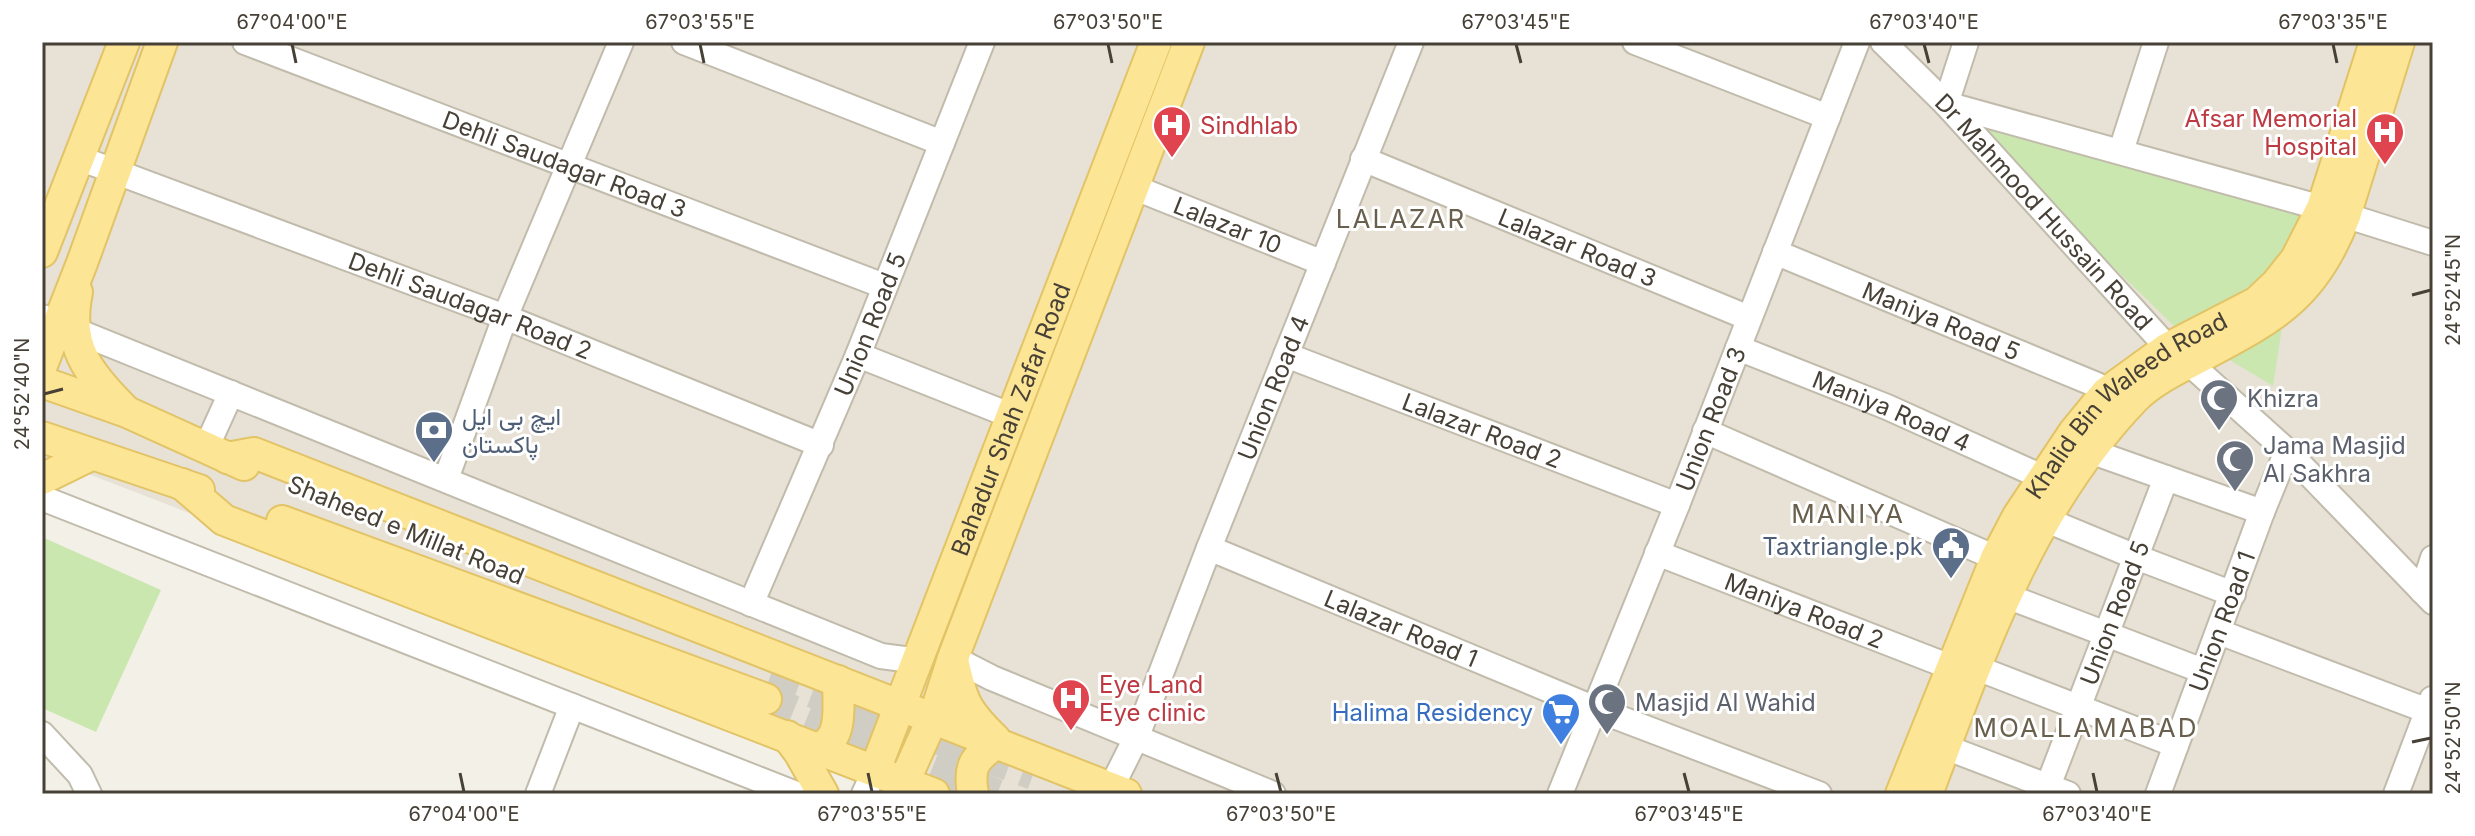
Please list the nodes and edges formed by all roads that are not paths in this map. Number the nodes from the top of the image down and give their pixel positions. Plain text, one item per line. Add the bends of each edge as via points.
1 (124, 42) edge
2 (162, 42) edge
3 (245, 42) edge
4 (621, 42) edge
5 (684, 42) edge
6 (982, 42) edge
7 (1156, 42) edge
8 (1189, 42) edge
9 (1411, 42) edge
10 (1635, 42) edge
11 (1857, 42) edge
12 (1883, 42) edge
13 (1966, 42) edge
14 (2156, 42) edge
15 (2375, 42) edge
16 (2399, 42) edge
17 (1946, 104) junction
18 (1828, 117) junction
19 (942, 143) junction
20 (2121, 151) junction
21 (79, 158) junction
22 (1363, 159) junction
23 (570, 166) junction
24 (115, 171) junction
25 (1133, 187) junction
26 (2333, 212) junction
27 (2433, 243) edge
28 (42, 252) edge
29 (1775, 252) junction
30 (1323, 263) junction
31 (884, 286) junction
32 (505, 317) junction
33 (1749, 318) junction
34 (58, 324) edge
35 (1738, 348) junction
36 (858, 355) junction
37 (1286, 355) junction
38 (2178, 356) junction
39 (42, 365) edge
40 (42, 382) edge
41 (231, 393) junction
42 (2106, 393) junction
43 (127, 412) junction
44 (1012, 416) junction
45 (1705, 431) junction
46 (42, 437) edge
47 (821, 445) junction
48 (2090, 451) junction
49 (2287, 451) junction
50 (217, 453) junction
51 (91, 455) junction
52 (2042, 477) junction
53 (2166, 478) junction
54 (42, 479) edge
55 (446, 479) junction
56 (182, 484) junction
57 (42, 498) edge
58 (1677, 505) junction
59 (2262, 512) junction
60 (2044, 519) junction
61 (1209, 548) junction
62 (1657, 553) junction
63 (2136, 557) junction
64 (1996, 558) junction
65 (2433, 558) edge
66 (2233, 594) junction
67 (2004, 595) junction
68 (2428, 596) edge
69 (751, 604) junction
70 (2219, 632) junction
71 (2105, 635) junction
72 (953, 658) junction
73 (919, 661) junction
74 (1965, 668) junction
75 (2203, 671) junction
76 (833, 680) junction
77 (2430, 704) edge
78 (572, 706) junction
79 (901, 706) junction
80 (2077, 707) junction
81 (1593, 708) junction
82 (932, 718) junction
83 (42, 734) edge
84 (1137, 736) junction
85 (800, 742) junction
86 (999, 744) junction
87 (2176, 745) junction
88 (1945, 747) junction
89 (1033, 775) tunnel mouth
90 (870, 782) edge
91 (901, 788) edge
92 (1118, 791) edge
93 (2054, 792) edge
94 (2163, 793) edge
95 (89, 794) edge
96 (538, 794) edge
97 (796, 794) edge
98 (823, 794) edge
99 (934, 794) edge
100 (973, 794) edge
101 (1081, 794) edge
102 (1273, 794) edge
103 (1560, 794) edge
104 (1819, 794) edge
105 (1901, 794) edge
106 (1927, 794) edge
107 (2396, 794) edge

1 - 21 main road
2 - 24 main road
3 - 23 street, Dehli Saudagar Road 3
4 - 23 street
5 - 19 street
6 - 19 street, Union Road 5
7 - 44 main road, Bahadur Shah Zafar Road
8 - 25 main road, Bahadur Shah Zafar Road
9 - 22 street, Union Road 4
10 - 18 street
11 - 18 street, Union Road 3
12 - 17 street, Dr Mahmood Hussain Road
13 - 17 street
14 - 20 street
15 - 26 main road, Khalid Bin Waleed Road
16 - 26 main road, Khalid Bin Waleed Road
17 - 20 street
17 - 38 street, Dr Mahmood Hussain Road
18 - 29 street, Union Road 3
19 - 31 street, Union Road 5
20 - 26 street
21 - 24 street, Dehli Saudagar Road 2
21 - 28 main road
22 - 30 street, Union Road 4
22 - 33 street, Lalazar Road 3
23 - 31 street, Dehli Saudagar Road 3
23 - 32 street
24 - 32 street, Dehli Saudagar Road 2
24 - 34 main road via 82,263 72,316
25 - 30 street, Lalazar 10
25 - 72 main road, Bahadur Shah Zafar Road
26 - 27 street
26 - 38 main road, Khalid Bin Waleed Road via 2257,302
29 - 33 street, Union Road 3
29 - 42 street, Maniya Road 5
30 - 37 street, Union Road 4
31 - 36 street, Union Road 5
32 - 47 street, Dehli Saudagar Road 2
32 - 55 street
33 - 35 street, Union Road 3
34 - 39 main road
34 - 41 street
34 - 43 main road via 99,384
35 - 45 street, Union Road 3
35 - 52 street, Maniya Road 4
36 - 44 street
36 - 47 street, Union Road 5
37 - 58 street, Lalazar Road 2
37 - 61 street, Union Road 4
38 - 42 main road, Khalid Bin Waleed Road
38 - 48 main road, Khalid Bin Waleed Road
38 - 49 street, Dr Mahmood Hussain Road
40 - 43 main road, Shaheed e Millat Road
41 - 50 street
41 - 55 street
42 - 52 main road, Khalid Bin Waleed Road
43 - 50 main road, Shaheed e Millat Road
44 - 73 main road, Bahadur Shah Zafar Road
45 - 58 street, Union Road 3
45 - 64 street
46 - 51 main road, Shaheed e Millat Road
47 - 69 street, Union Road 5
48 - 53 street
48 - 60 main road, Khalid Bin Waleed Road
49 - 59 street, Union Road 1
49 - 68 street, Dr Mahmood Hussain Road
50 - 56 main road, Shaheed e Millat Road via 768,688
50 - 76 main road via 254,453
51 - 54 main road
51 - 56 main road, Shaheed e Millat Road
52 - 64 main road, Khalid Bin Waleed Road
53 - 59 street
53 - 63 street, Union Road 5
55 - 69 street
56 - 85 main road via 224,520
57 - 78 street
58 - 62 street, Union Road 3
59 - 66 street, Union Road 1
60 - 63 street
60 - 67 main road, Khalid Bin Waleed Road
61 - 81 street, Lalazar Road 1
61 - 84 street, Union Road 4
62 - 74 street, Maniya Road 2
62 - 81 street, Union Road 3
63 - 66 street
63 - 71 street, Union Road 5
64 - 74 main road, Khalid Bin Waleed Road
65 - 68 street
66 - 70 street, Union Road 1
67 - 71 street
67 - 74 main road, Khalid Bin Waleed Road
69 - 73 street via 881,656
70 - 75 street, Union Road 1
70 - 77 street
71 - 75 street
71 - 80 street, Union Road 5
72 - 82 main road, Bahadur Shah Zafar Road
72 - 84 street
72 - 86 main road via 968,711
73 - 76 main road via 857,684
73 - 79 main road, Bahadur Shah Zafar Road
74 - 80 street, Maniya Road 2
74 - 88 main road, Khalid Bin Waleed Road
74 - 105 main road, Khalid Bin Waleed Road
75 - 87 street, Union Road 1
76 - 79 main road
76 - 85 main road via 835,734 826,744
77 - 107 street
78 - 96 street
78 - 97 street
79 - 82 main road
79 - 90 main road, Bahadur Shah Zafar Road
80 - 87 street, Maniya Road 2
80 - 93 street, Union Road 5
81 - 103 street, Union Road 3
81 - 104 street, Lalazar Road 1
82 - 86 main road
82 - 91 main road, Bahadur Shah Zafar Road
83 - 95 street via 80,775
84 - 92 street, Union Road 4
84 - 102 street
85 - 90 main road
85 - 98 main road via 799,752
86 - 92 main road
86 - 100 main road via 971,768
87 - 94 street, Union Road 1
88 - 93 street
88 - 106 main road, Khalid Bin Waleed Road
89 - 101 main road
90 - 91 main road
91 - 99 main road

